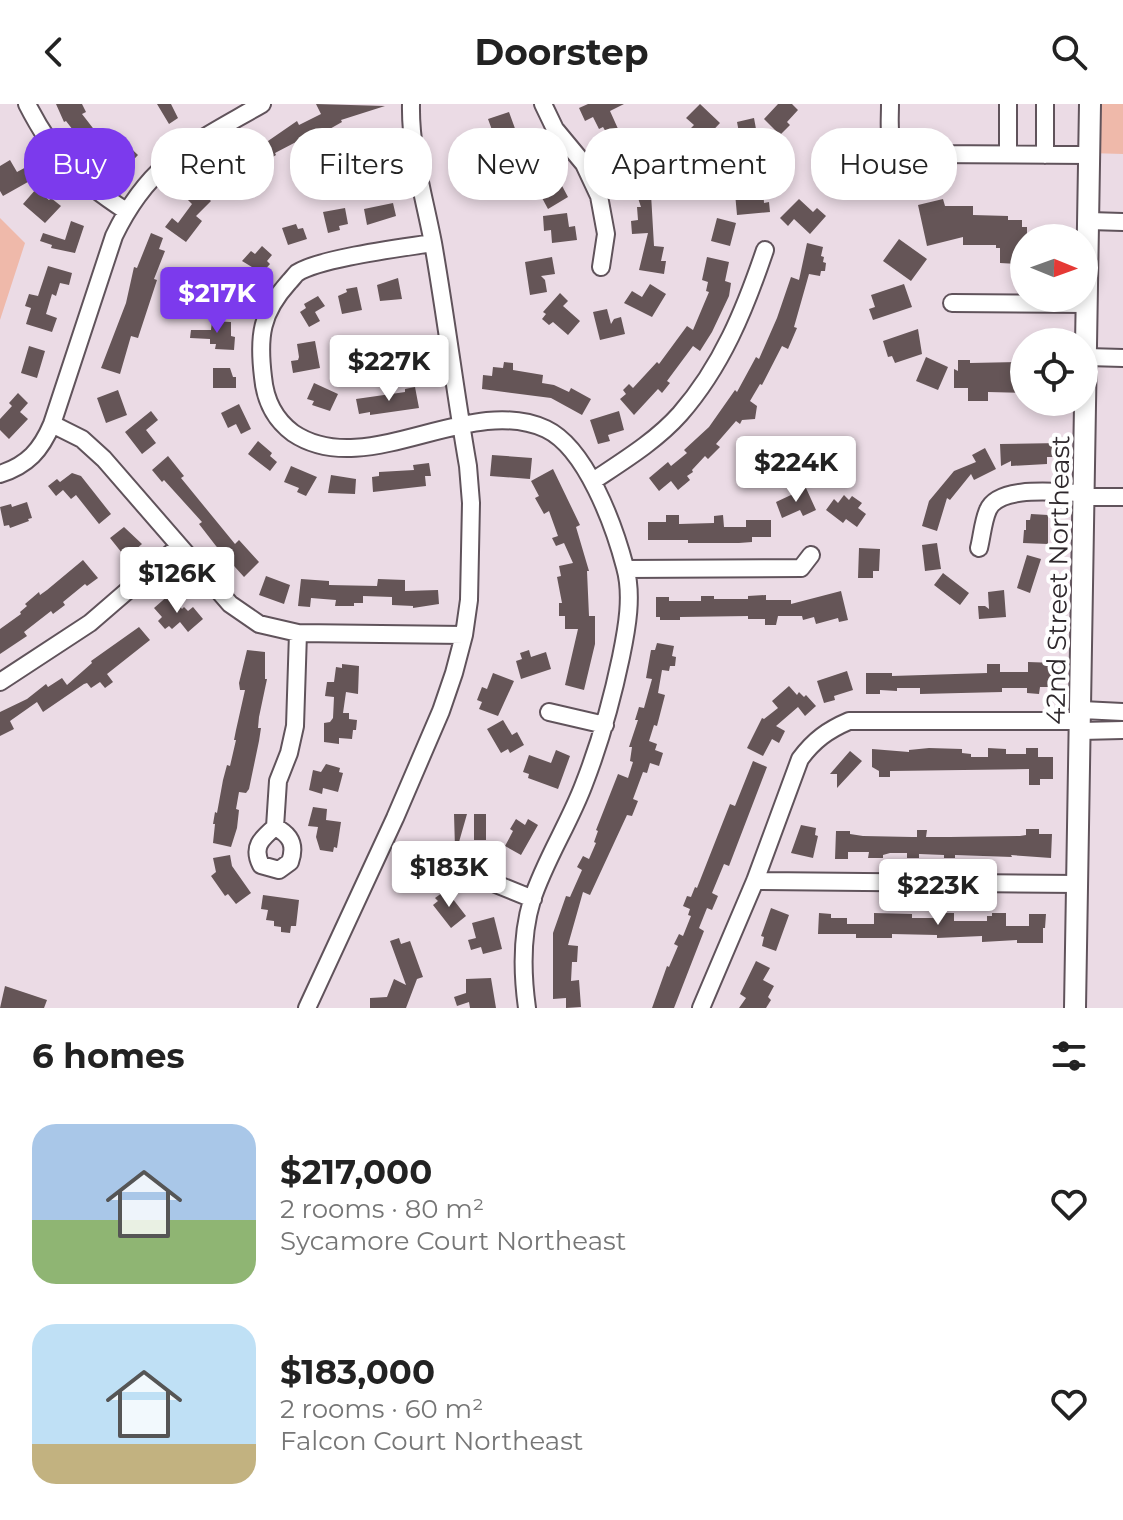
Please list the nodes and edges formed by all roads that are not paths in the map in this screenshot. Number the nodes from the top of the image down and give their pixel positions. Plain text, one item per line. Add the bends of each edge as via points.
1 (27, 104) edge
2 (262, 104) edge
3 (411, 104) edge
4 (543, 104) edge
5 (890, 104) edge
6 (1008, 104) edge
7 (1045, 104) edge
8 (1090, 104) edge
9 (1008, 154) junction
10 (1045, 155) junction
11 (1089, 155) junction
12 (126, 211) junction
13 (1089, 221) junction
14 (1123, 222) edge
15 (1089, 224) edge
16 (433, 243) junction
17 (765, 250) dead end
18 (601, 267) dead end
19 (952, 303) dead end
20 (1010, 303) edge
21 (1098, 357) edge
22 (1123, 358) edge
23 (1086, 416) edge
24 (52, 424) junction
25 (461, 426) junction
26 (0, 474) edge
27 (593, 481) junction
28 (1085, 495) junction
29 (1123, 497) edge
30 (178, 547) junction
31 (979, 548) dead end
32 (811, 555) dead end
33 (626, 569) junction
34 (298, 633) junction
35 (464, 635) junction
36 (0, 682) edge
37 (549, 712) dead end
38 (1123, 712) edge
39 (1081, 721) junction
40 (605, 725) junction
41 (1123, 730) edge
42 (275, 827) dead end
43 (486, 880) dead end
44 (755, 881) junction
45 (1078, 884) junction
46 (533, 899) junction
47 (307, 1008) edge
48 (527, 1008) edge
49 (701, 1008) edge
50 (1075, 1008) edge

1 - 12 street via 61,159 88,187
2 - 12 street via 169,160
3 - 16 street via 415,159
4 - 18 street via 599,196 606,234
5 - 9 street via 890,138 900,151
6 - 9 street
7 - 10 street
8 - 11 main road, 42nd Street Northeast
9 - 10 street
10 - 11 street
11 - 13 main road, 42nd Street Northeast
12 - 24 street
13 - 14 street
13 - 15 main road, 42nd Street Northeast
16 - 25 street
16 - 25 street via 297,273 265,315 265,391 282,424 310,444 341,449
17 - 27 street via 731,339 709,376 679,415
19 - 20 street
21 - 22 street
23 - 28 main road, 42nd Street Northeast
24 - 26 street via 42,447 25,464
24 - 30 street via 82,439 104,459
25 - 27 street via 526,421 566,442
25 - 35 street via 471,503
27 - 33 street
28 - 29 street
28 - 31 street via 999,497 988,507
28 - 39 main road, 42nd Street Northeast
30 - 34 street via 230,604 259,624
30 - 36 street via 90,623
32 - 33 street via 801,568
33 - 40 street via 625,638
34 - 35 street
34 - 42 street via 295,726 278,781
35 - 47 street via 441,711
37 - 40 street
38 - 39 street
39 - 41 street
39 - 44 street via 849,721 827,731 800,759
39 - 45 main road, 42nd Street Northeast
40 - 46 street
43 - 46 street
44 - 45 street
44 - 49 street
45 - 50 main road, 42nd Street Northeast
46 - 48 street via 523,952

